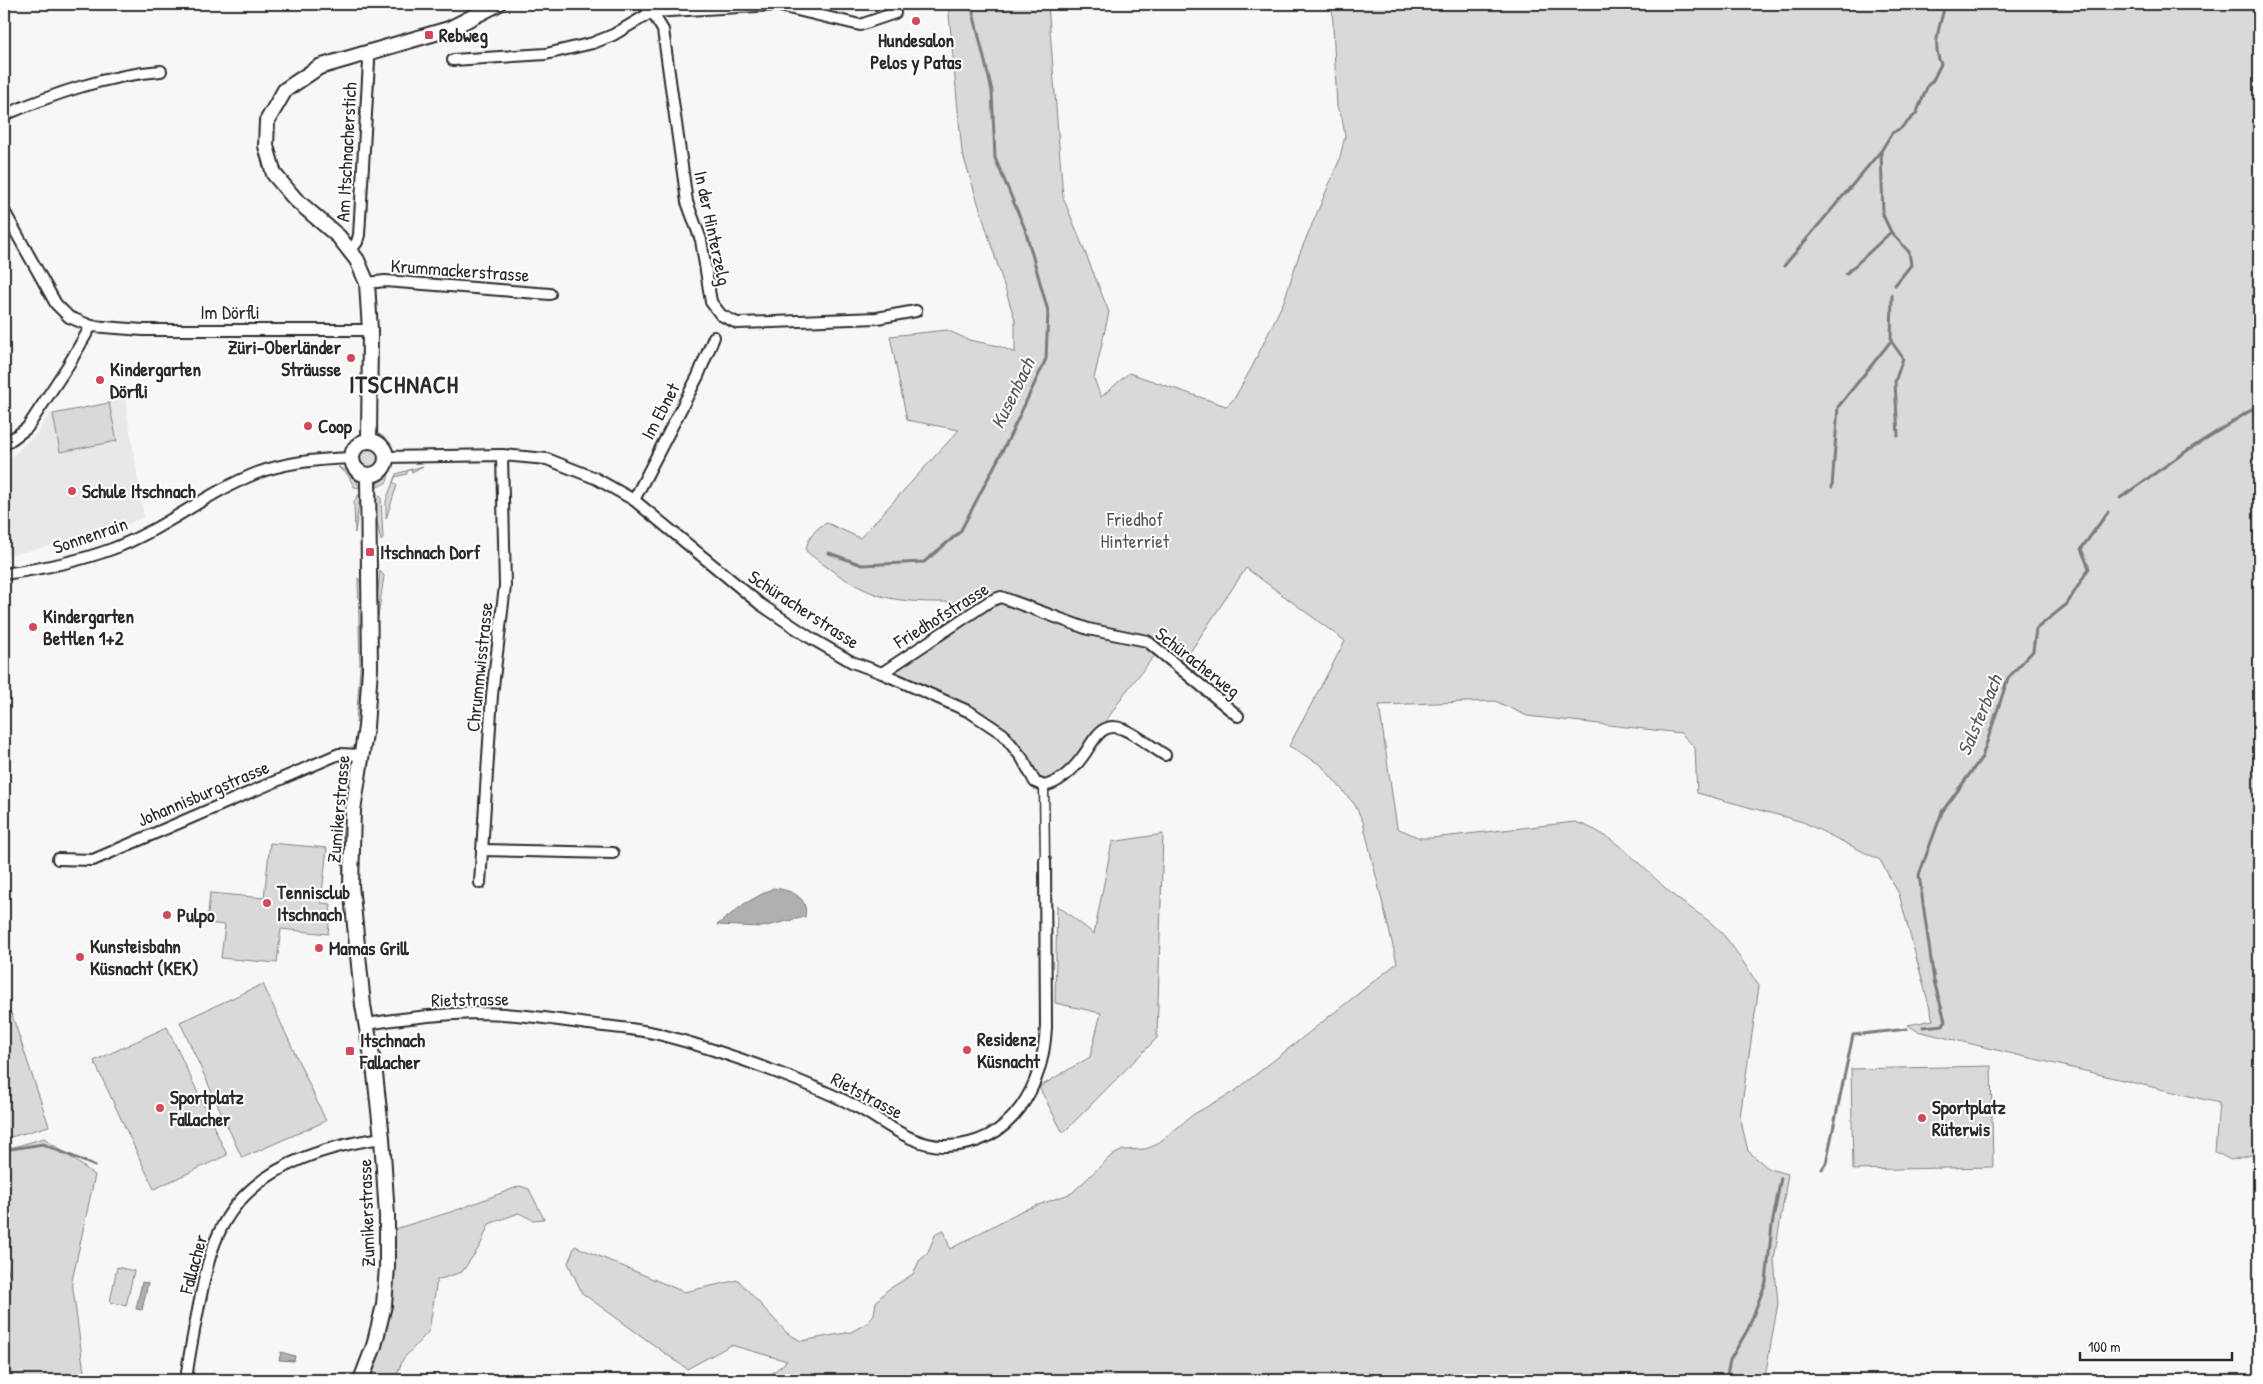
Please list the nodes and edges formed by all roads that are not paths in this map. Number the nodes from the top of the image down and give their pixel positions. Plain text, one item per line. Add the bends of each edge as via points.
1 (498, 4) edge
2 (643, 4) edge
3 (652, 12) junction
4 (895, 13) dead end
5 (367, 53) junction
6 (453, 60) dead end
7 (161, 71) dead end
8 (4, 115) edge
9 (4, 211) edge
10 (8, 230) edge
11 (351, 250) junction
12 (367, 283) junction
13 (550, 294) dead end
14 (916, 311) dead end
15 (91, 326) junction
16 (370, 330) junction
17 (714, 337) dead end
18 (369, 440) junction
19 (4, 446) edge
20 (502, 455) junction
21 (386, 457) junction
22 (351, 458) junction
23 (368, 475) junction
24 (634, 500) junction
25 (4, 574) edge
26 (1048, 614) joint
27 (882, 673) junction
28 (1238, 716) dead end
29 (361, 755) junction
30 (1165, 756) dead end
31 (1044, 786) junction
32 (482, 850) junction
33 (613, 853) dead end
34 (58, 859) dead end
35 (1045, 860) joint
36 (480, 883) dead end
37 (367, 1024) junction
38 (382, 1138) junction
39 (186, 1380) edge
40 (361, 1380) edge

1 - 5 main road via 449,29
2 - 3 street
3 - 4 street via 776,5 860,25
3 - 6 street via 614,35 546,54
3 - 14 street, In der Hinterzelg via 663,30 687,202 701,240 711,302 721,315 737,323 877,318
5 - 11 street, Am Itschnacherstich via 359,235
5 - 11 main road via 318,67 298,79 275,104 265,134 274,174 295,199
7 - 8 street via 99,82
9 - 10 street, Im Dörfli
10 - 15 street, Im Dörfli via 56,304 69,318
11 - 12 main road
12 - 13 street, Krummackerstrasse via 385,281
12 - 16 main road
15 - 16 street, Im Dörfli via 143,330
15 - 19 street via 27,428
16 - 18 main road
17 - 24 street, Im Ebnet via 698,376
18 - 21 main road via 381,445
18 - 22 main road via 356,445
20 - 21 street, Schüracherstrasse
20 - 24 street, Schüracherstrasse via 547,459 595,478
20 - 32 street, Chrummwisstrasse via 505,586 492,695
21 - 23 main road via 381,470
22 - 23 main road via 356,470
22 - 25 street, Sonnenrain via 266,470 111,550 49,568
23 - 29 main road, Zumikerstrasse via 370,668
24 - 27 street, Schüracherstrasse via 760,604 852,662
26 - 27 street, Friedhofstrasse via 1008,598 996,599
26 - 28 street, Schüracherweg via 1088,629 1147,641
27 - 31 street, Schüracherstrasse via 970,712 1003,734 1036,782
29 - 34 street, Johannisburgstrasse via 338,754 93,860
29 - 37 main road, Zumikerstrasse via 353,810 351,885
30 - 31 street via 1122,729 1110,728 1095,736 1064,778
31 - 35 street, Rietstrasse
32 - 33 street
32 - 36 street, Chrummwisstrasse
35 - 37 street, Rietstrasse via 1046,1027 1040,1072 1024,1103 1007,1123 992,1133 963,1144 930,1145 799,1081 660,1034 497,1014 447,1015
37 - 38 main road, Zumikerstrasse
38 - 39 street, Fallacher via 312,1153 290,1162 268,1176 236,1206 219,1233 210,1256
38 - 40 main road, Zumikerstrasse via 387,1216 384,1305

